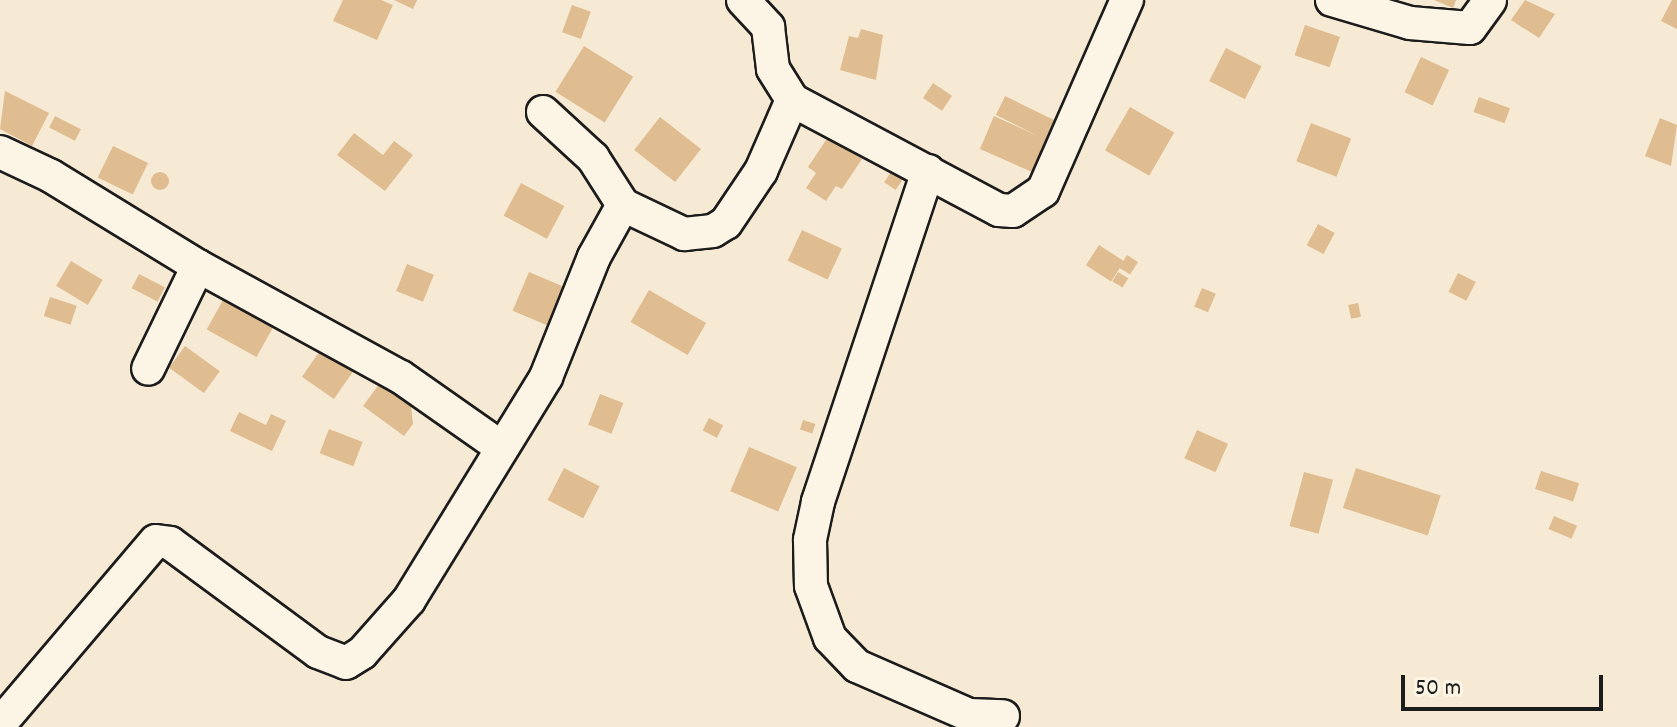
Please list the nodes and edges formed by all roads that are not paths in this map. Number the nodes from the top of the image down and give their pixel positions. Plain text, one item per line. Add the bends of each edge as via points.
1 (743, 0) edge
2 (1127, 0) edge
3 (1332, 0) edge
4 (1490, 0) edge
5 (792, 100) junction
6 (543, 112) dead end
7 (0, 152) edge
8 (928, 171) junction
9 (623, 205) junction
10 (198, 266) junction
11 (148, 369) dead end
12 (502, 448) junction
13 (1003, 716) dead end
14 (967, 721) edge
15 (0, 724) edge

1 - 5 street via 768,27 773,69
2 - 8 street via 1043,191 1024,207 999,210
3 - 4 street via 1410,23 1470,28
5 - 8 street
5 - 9 street via 761,171 726,223 713,231 684,234
6 - 9 street via 593,158
7 - 10 street via 51,176
8 - 14 street via 818,502 810,540 811,586 830,638 857,666
9 - 12 street via 594,257 546,377
10 - 11 street
10 - 12 street via 401,377
12 - 15 street via 409,600 362,653 346,663 318,652 170,543 156,541
13 - 14 street

